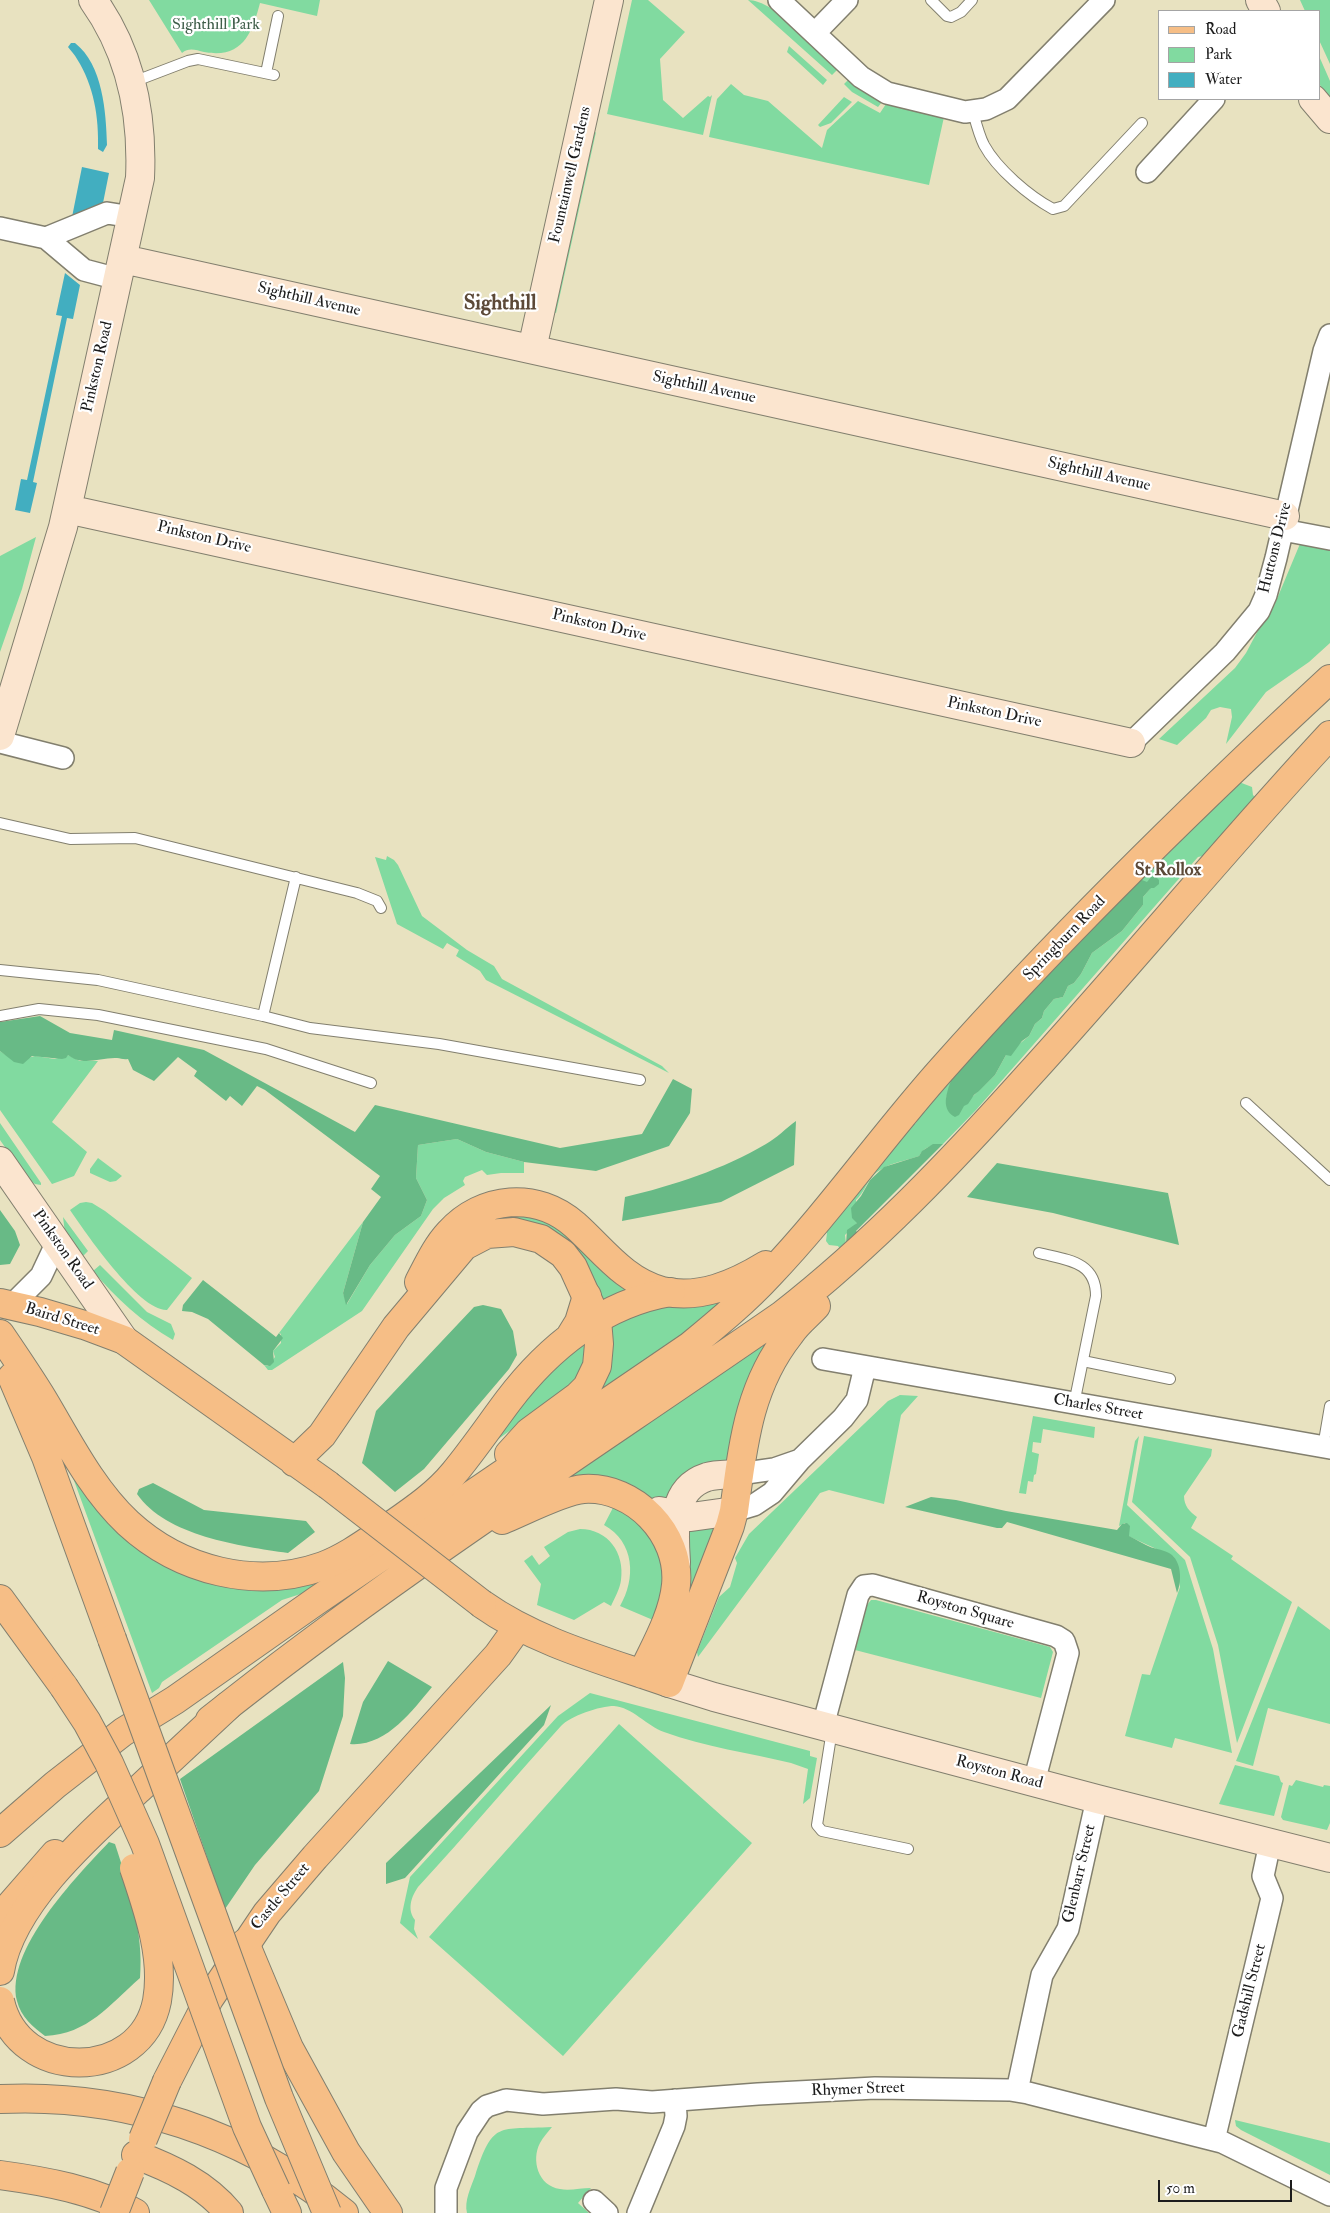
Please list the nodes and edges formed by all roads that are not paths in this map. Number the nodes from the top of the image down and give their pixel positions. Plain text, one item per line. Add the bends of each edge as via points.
1 (93, 0) edge
2 (609, 0) edge
3 (779, 0) edge
4 (847, 0) edge
5 (930, 0) edge
6 (972, 0) edge
7 (1104, 0) edge
8 (278, 16) dead end
9 (815, 33) junction
10 (132, 83) junction
11 (1213, 100) edge
12 (1313, 100) edge
13 (973, 112) junction
14 (1330, 119) edge
15 (1142, 123) dead end
16 (1147, 172) dead end
17 (132, 217) junction
18 (0, 228) edge
19 (46, 238) junction
20 (120, 269) junction
21 (1330, 335) edge
22 (532, 349) junction
23 (67, 509) junction
24 (1284, 523) junction
25 (1330, 539) edge
26 (1330, 679) edge
27 (1330, 735) edge
28 (0, 736) edge
29 (0, 742) edge
30 (1131, 743) joint
31 (64, 758) dead end
32 (0, 823) edge
33 (296, 877) junction
34 (381, 908) dead end
35 (0, 970) edge
36 (0, 1016) edge
37 (263, 1016) junction
38 (640, 1080) dead end
39 (371, 1083) dead end
40 (1246, 1103) dead end
41 (0, 1161) edge
42 (1330, 1180) edge
43 (819, 1218) junction
44 (886, 1225) junction
45 (57, 1242) junction
46 (1039, 1253) dead end
47 (671, 1292) junction
48 (6, 1304) edge
49 (592, 1308) junction
50 (396, 1328) junction
51 (0, 1334) edge
52 (124, 1340) junction
53 (0, 1353) edge
54 (823, 1359) dead end
55 (1083, 1361) junction
56 (865, 1367) junction
57 (1170, 1379) dead end
58 (1074, 1404) junction
59 (1330, 1406) edge
60 (1326, 1448) edge
61 (800, 1460) junction
62 (294, 1462) junction
63 (739, 1474) junction
64 (477, 1490) junction
65 (637, 1504) junction
66 (734, 1511) junction
67 (675, 1515) junction
68 (454, 1540) junction
69 (677, 1576) junction
70 (0, 1599) edge
71 (0, 1625) edge
72 (518, 1627) junction
73 (642, 1674) junction
74 (669, 1683) junction
75 (54, 1686) junction
76 (228, 1706) junction
77 (828, 1728) junction
78 (1034, 1782) junction
79 (1098, 1799) junction
80 (0, 1833) edge
81 (1270, 1843) junction
82 (908, 1849) dead end
83 (1330, 1858) edge
84 (0, 1917) edge
85 (245, 1943) junction
86 (0, 1971) edge
87 (0, 2001) edge
88 (1017, 2090) junction
89 (0, 2099) edge
90 (674, 2100) junction
91 (1214, 2140) junction
92 (136, 2155) junction
93 (0, 2175) edge
94 (1330, 2195) edge
95 (282, 2202) edge
96 (114, 2213) edge
97 (135, 2213) edge
98 (229, 2213) edge
99 (327, 2213) edge
100 (344, 2213) edge
101 (388, 2213) edge
102 (446, 2213) edge
103 (638, 2213) edge

1 - 10 street, Pinkston Road via 119,42
2 - 22 street, Fountainwell Gardens
3 - 9 street
4 - 9 street
5 - 6 lane via 951,17
7 - 13 street via 1014,93 994,106
8 - 10 lane via 270,74 198,59
9 - 13 street via 874,87 900,97
10 - 17 street, Pinkston Road via 139,118 141,157
11 - 16 street
12 - 14 street
13 - 15 lane via 991,156 1024,189 1053,208 1064,206
17 - 19 street via 107,213
17 - 20 street, Pinkston Road
18 - 19 street
19 - 20 street via 84,270
20 - 22 street, Sighthill Avenue
20 - 23 street, Pinkston Road
21 - 24 street, Huttons Drive
22 - 24 street, Sighthill Avenue
23 - 28 street, Pinkston Road
23 - 30 street, Pinkston Drive
24 - 25 street, Sighthill Avenue
24 - 30 street, Huttons Drive via 1259,612 1225,652
26 - 43 main road, Springburn Road via 1082,920 944,1066
27 - 44 main road via 1005,1102
29 - 31 street
32 - 33 lane via 70,839 135,838
33 - 34 lane via 363,895 377,902
33 - 37 lane
35 - 37 lane via 98,980
36 - 39 lane via 39,1009 98,1015 266,1049
37 - 38 lane via 310,1028 439,1044
40 - 42 lane
41 - 45 street, Pinkston Road
43 - 47 main road via 799,1241 782,1254 730,1285 706,1291
43 - 64 main road via 768,1276 704,1334
44 - 63 main road via 790,1332 777,1352 756,1393 748,1418
44 - 68 main road via 782,1315
45 - 48 street via 40,1276
45 - 52 street, Pinkston Road
46 - 55 lane via 1076,1263 1090,1272 1096,1283
47 - 49 main road
47 - 50 main road via 652,1288 625,1272 575,1225 548,1208 534,1203 508,1202 476,1210 449,1232 438,1246
48 - 52 main road, Baird Street via 84,1325
49 - 50 main road via 573,1267 553,1246 528,1234 487,1234 464,1246
49 - 51 main road via 526,1379 454,1473 424,1503 361,1546 323,1566 280,1576 243,1576 186,1561 149,1540 126,1521 81,1463
49 - 64 main road via 599,1355 587,1387 529,1432
50 - 62 main road via 322,1435
52 - 62 main road, Baird Street
53 - 99 main road, bridge via 46,1457 279,2098
54 - 56 street, Charles Street
55 - 57 lane
55 - 58 lane
56 - 58 street, Charles Street
56 - 61 street via 861,1390 851,1409
58 - 60 street, Charles Street
59 - 60 lane
61 - 63 street via 774,1469
61 - 66 street via 772,1493 754,1505
62 - 72 main road, Baird Street, bridge via 482,1604
63 - 66 main road
63 - 67 street via 699,1481 681,1499
64 - 80 main road via 175,1700 123,1732
65 - 67 street
65 - 68 main road via 616,1493 582,1489
65 - 69 main road via 661,1530
66 - 67 street via 701,1517
66 - 74 main road
67 - 69 street
68 - 76 main road
69 - 73 main road via 671,1607
70 - 75 main road
71 - 75 main road
72 - 73 main road, Baird Street
72 - 85 main road, Castle Street via 498,1654 296,1878
73 - 74 main road, Baird Street
74 - 77 street, Royston Road
75 - 87 main road, bridge via 100,1780 138,1879 156,1943 159,1976 156,2003 144,2029 126,2048 103,2059 78,2063 52,2060 24,2044 5,2019
75 - 95 main road, bridge via 87,1722 145,1844 247,2127
76 - 84 main road via 113,1798 46,1863
76 - 86 main road via 102,1823 54,1876 18,1922 7,1943
77 - 78 street, Royston Road
77 - 78 street, Royston Square via 858,1595 864,1586 873,1585 1056,1636 1064,1641 1068,1653
77 - 82 lane via 817,1826 822,1831
78 - 79 street, Royston Road
79 - 81 street, Royston Road
79 - 88 street, Glenbarr Street via 1068,1928 1042,1975
81 - 83 street, Royston Road
81 - 91 street, Gadshill Street via 1263,1876 1272,1898
85 - 92 main road, Castle Street, bridge via 209,1999 167,2081
85 - 101 main road via 289,2048 346,2152
88 - 90 street, Rhymer Street via 875,2088
88 - 91 street, Rhymer Street
89 - 100 main road via 91,2102 181,2122 256,2154 304,2183
90 - 102 street, Rhymer Street via 616,2099 544,2104 506,2100 487,2106 475,2119 454,2165 446,2188
90 - 103 street via 674,2126
91 - 94 street, Rhymer Street via 1234,2146
92 - 96 main road, Castle Street, bridge
92 - 98 main road via 185,2176 213,2196
93 - 97 main road via 62,2186

